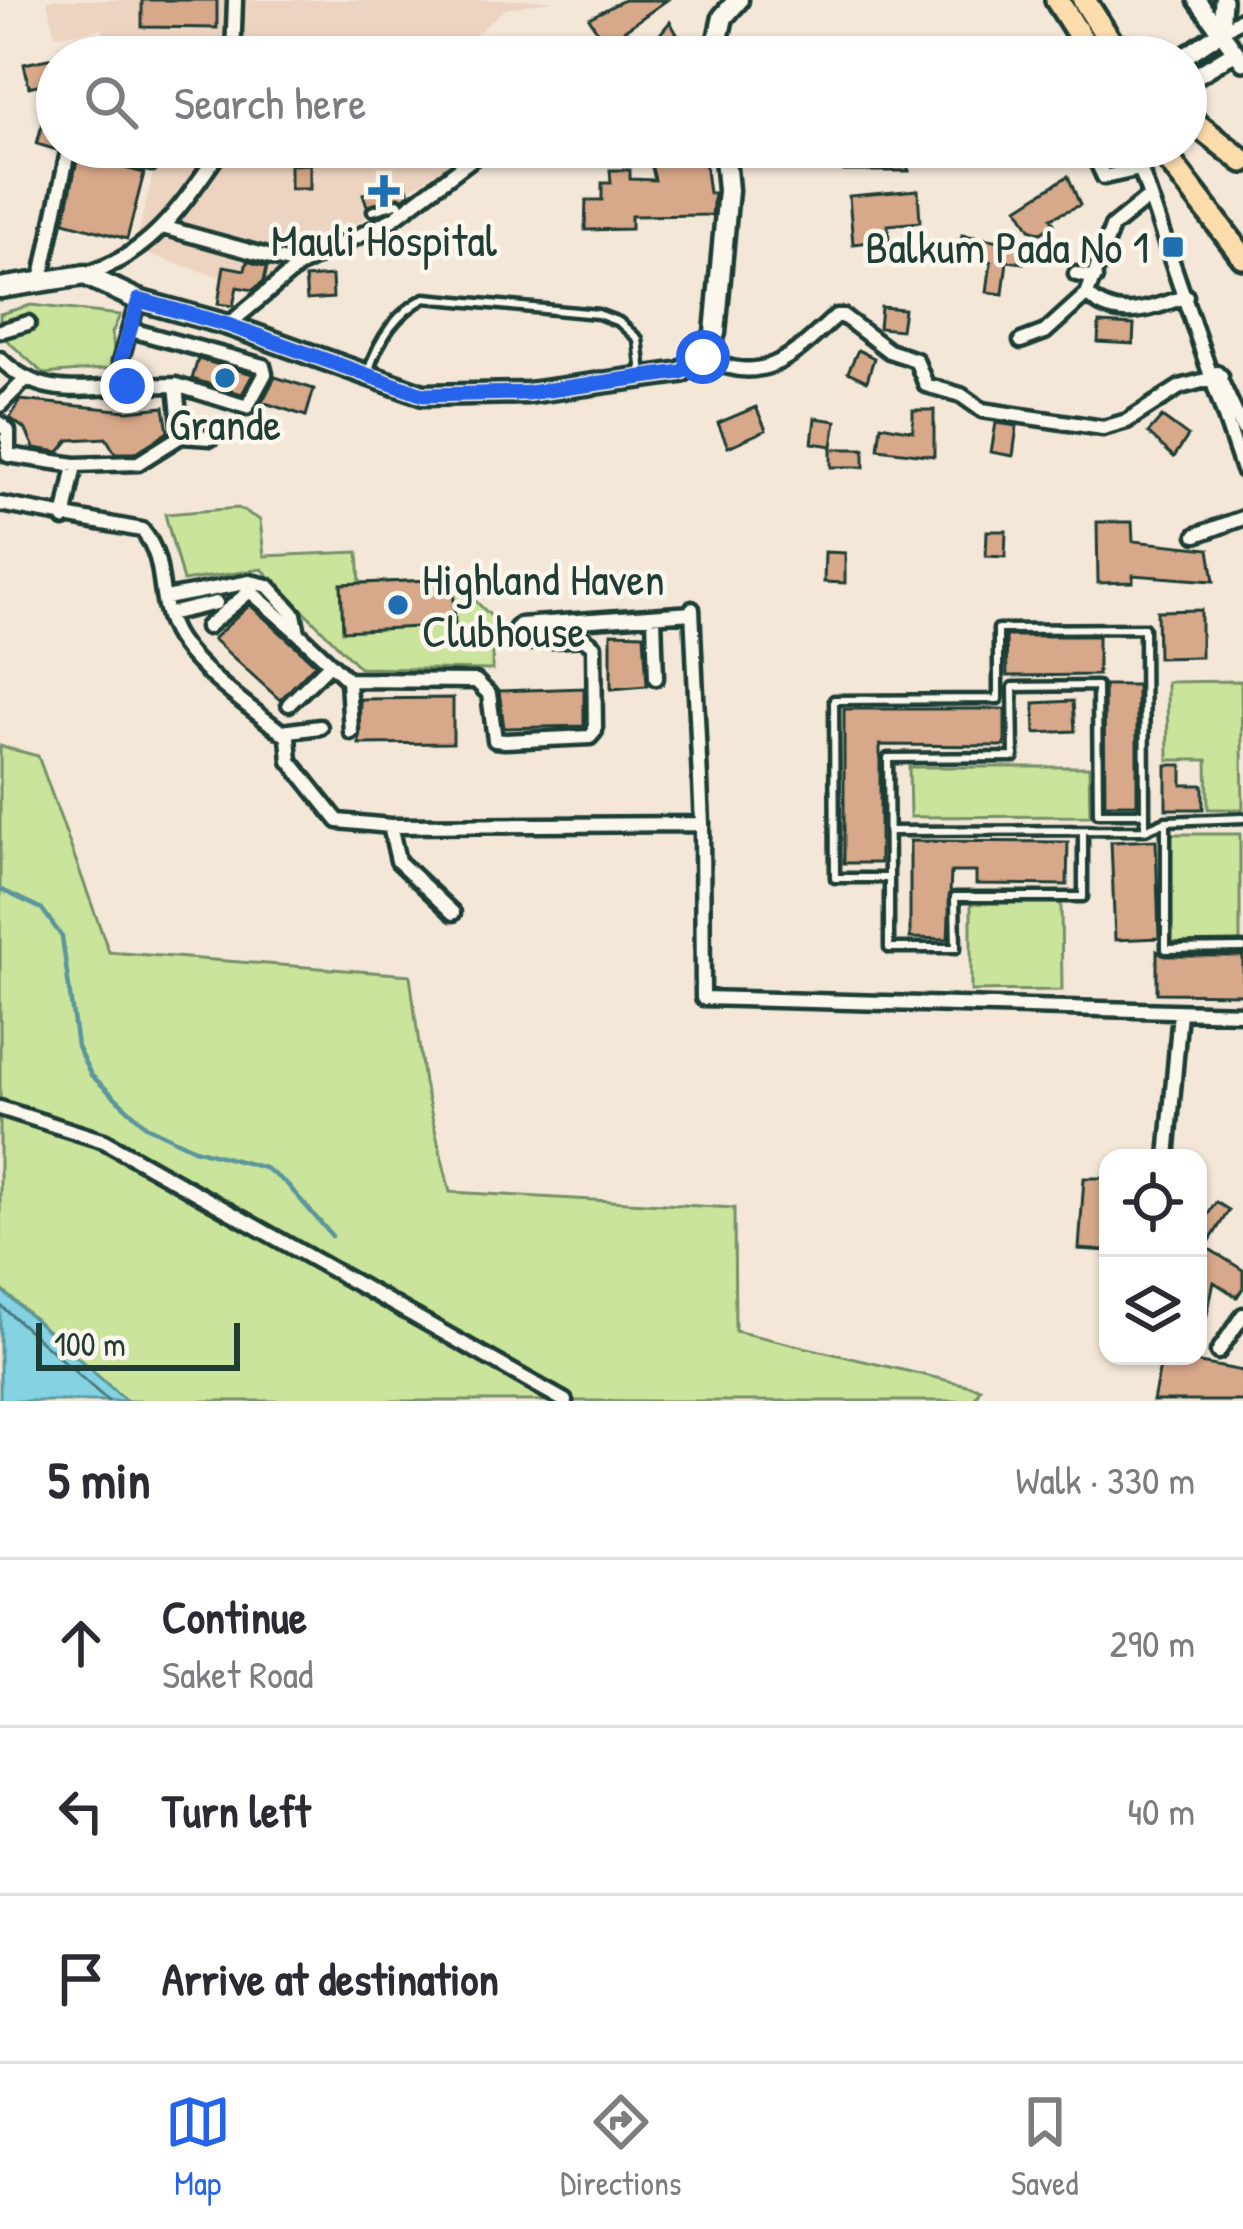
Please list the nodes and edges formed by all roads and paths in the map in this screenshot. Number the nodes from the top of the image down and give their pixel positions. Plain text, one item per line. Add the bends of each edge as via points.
1 (235, 0) edge
2 (738, 0) edge
3 (1057, 0) edge
4 (1084, 0) edge
5 (1198, 0) edge
6 (1223, 0) edge
7 (1243, 18) edge
8 (1221, 32) junction
9 (234, 36) edge
10 (718, 36) edge
11 (1080, 36) edge
12 (1107, 36) edge
13 (1207, 41) edge
14 (1239, 57) edge
15 (1207, 72) edge
16 (1207, 133) edge
17 (1243, 161) edge
18 (65, 168) edge
19 (208, 168) edge
20 (457, 168) edge
21 (726, 168) edge
22 (1100, 168) edge
23 (1175, 168) edge
24 (1140, 169) joint
25 (1148, 196) junction
26 (400, 207) junction
27 (372, 211) dead end
28 (166, 228) junction
29 (1243, 257) edge
30 (299, 266) junction
31 (1076, 274) dead end
32 (85, 275) junction
33 (1094, 278) junction
34 (41, 280) junction
35 (0, 288) edge
36 (1087, 295) junction
37 (1186, 296) junction
38 (139, 300) junction
39 (28, 323) dead end
40 (228, 325) junction
41 (131, 330) junction
42 (0, 331) edge
43 (1021, 341) dead end
44 (703, 357) junction
45 (0, 359) edge
46 (1214, 376) junction
47 (643, 377) junction
48 (366, 379) junction
49 (23, 382) junction
50 (176, 385) junction
51 (127, 386) junction
52 (0, 405) edge
53 (0, 422) edge
54 (1243, 429) edge
55 (181, 436) junction
56 (211, 437) dead end
57 (4, 455) edge
58 (75, 465) junction
59 (1243, 470) edge
60 (0, 504) edge
61 (1243, 518) edge
62 (64, 519) junction
63 (1196, 535) dead end
64 (166, 598) junction
65 (216, 603) dead end
66 (169, 614) junction
67 (654, 617) junction
68 (207, 627) dead end
69 (298, 632) junction
70 (328, 664) junction
71 (656, 678) dead end
72 (348, 680) junction
73 (289, 704) dead end
74 (320, 728) dead end
75 (282, 732) junction
76 (351, 732) dead end
77 (1145, 813) junction
78 (1243, 818) edge
79 (1166, 820) junction
80 (702, 824) junction
81 (390, 826) junction
82 (1145, 830) junction
83 (889, 831) junction
84 (1083, 831) junction
85 (889, 878) junction
86 (453, 913) dead end
87 (1243, 948) edge
88 (1180, 1012) junction
89 (1243, 1013) edge
90 (0, 1108) edge
91 (1168, 1149) edge
92 (1243, 1315) edge
93 (1218, 1352) dead end
94 (565, 1401) edge

1 - 9 street
2 - 10 main road
3 - 11 highway
4 - 12 highway
5 - 8 street
6 - 8 street
7 - 8 street
8 - 13 street
8 - 14 street
14 - 15 street
16 - 17 highway
18 - 34 street
19 - 28 street
20 - 26 street
21 - 44 main road via 715,333
22 - 24 street via 1104,177
23 - 29 highway
24 - 25 street
25 - 33 street via 1112,227
25 - 37 street
26 - 27 lane
26 - 30 street
28 - 30 street
28 - 32 street via 120,264
30 - 40 street
31 - 33 street
32 - 34 main road
32 - 38 main road
33 - 36 street
34 - 35 main road
36 - 37 street via 1102,309 1143,312
36 - 43 street via 1065,318
37 - 46 street
38 - 40 main road
38 - 41 street
39 - 42 street
40 - 48 main road
41 - 50 street via 263,366 266,374 247,407
41 - 51 street via 120,362
44 - 46 street via 733,372 757,370 794,355 843,316 889,351 916,360 926,385 962,394 982,410 1103,428
44 - 47 main road via 681,372
45 - 49 street
46 - 54 street
46 - 59 street
47 - 48 main road via 528,393 423,395
47 - 48 lane via 638,339 598,314 424,298 386,333
49 - 51 street
49 - 52 street
50 - 51 street
50 - 55 street
53 - 57 street via 8,431
55 - 56 street
55 - 58 street via 138,463
57 - 58 street
58 - 62 street
60 - 62 street
61 - 63 street
62 - 64 street via 142,530 157,548
64 - 66 street
64 - 69 street via 250,582 268,586 295,614
65 - 66 street
66 - 75 street via 185,649
67 - 71 street
67 - 72 street via 516,629 524,642 583,638 594,646 590,737 495,740 489,694 476,681
67 - 80 street via 692,609
68 - 69 street via 250,591
69 - 70 street
70 - 72 street
70 - 73 street
72 - 76 street
74 - 75 street
75 - 81 street via 290,761 338,821
77 - 82 lane
77 - 83 lane via 1098,813 1097,686 1013,687 1014,758 888,758
77 - 85 lane via 1144,628 998,628 998,699 834,700 835,878
78 - 79 lane
79 - 82 lane
79 - 87 lane via 1166,949
80 - 81 street
80 - 88 street via 703,998
81 - 86 street via 398,861
82 - 84 lane
83 - 84 lane
83 - 85 lane
84 - 85 lane via 1083,897 956,897 956,948 889,948
88 - 89 street
88 - 91 street
90 - 94 street via 104,1141
92 - 93 street

